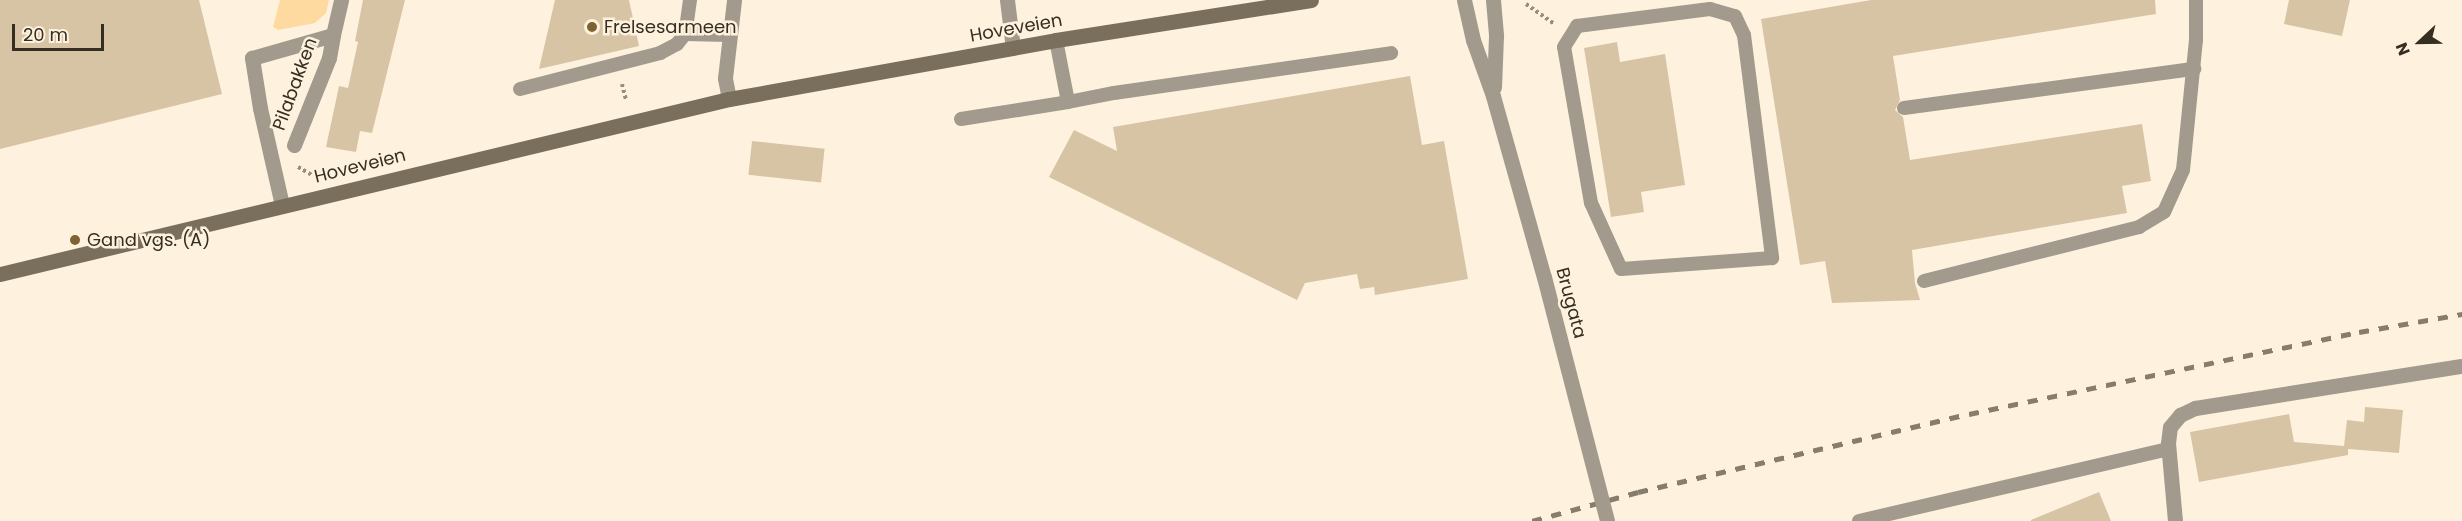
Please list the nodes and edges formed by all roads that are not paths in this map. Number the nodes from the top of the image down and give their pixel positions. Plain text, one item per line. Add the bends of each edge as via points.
1 (341, 0) edge
2 (690, 0) edge
3 (734, 0) edge
4 (1007, 0) edge
5 (1311, 0) edge
6 (1464, 0) edge
7 (1493, 0) edge
8 (2196, 0) edge
9 (1686, 5) edge
10 (685, 34) junction
11 (729, 35) junction
12 (333, 36) junction
13 (1056, 40) junction
14 (1013, 48) junction
15 (1391, 53) dead end
16 (2194, 69) junction
17 (520, 89) dead end
18 (1494, 96) junction
19 (729, 99) junction
20 (1068, 102) junction
21 (1904, 108) dead end
22 (961, 119) dead end
23 (294, 145) dead end
24 (282, 204) junction
25 (0, 274) edge
26 (1924, 281) dead end
27 (2460, 366) dead end
28 (2168, 449) junction
29 (1607, 521) edge
30 (1859, 521) edge
31 (2175, 521) edge

1 - 12 street, Pilabakken
2 - 10 lane
3 - 11 street
4 - 14 street
5 - 13 main road, Hoveveien
6 - 18 street, Brugata via 1473,40
7 - 18 street, Brugata
8 - 16 lane
9 - 9 lane via 1735,16 1744,35 1772,258 1621,269 1591,203 1564,47 1577,26
10 - 11 lane
10 - 17 lane via 677,44 660,53
11 - 19 street via 725,78
12 - 23 street, Pilabakken via 329,58
12 - 24 street, Pilabakken via 252,58
13 - 14 main road, Hoveveien
13 - 20 lane
14 - 19 main road, Hoveveien
15 - 20 lane
16 - 21 lane
16 - 26 lane via 2183,170 2164,212 2139,227
18 - 29 street, Brugata, bridge
19 - 24 main road, Hoveveien
20 - 22 lane
24 - 25 main road, Hoveveien
27 - 28 street via 2195,408 2180,415 2170,427
28 - 30 lane
28 - 31 street

